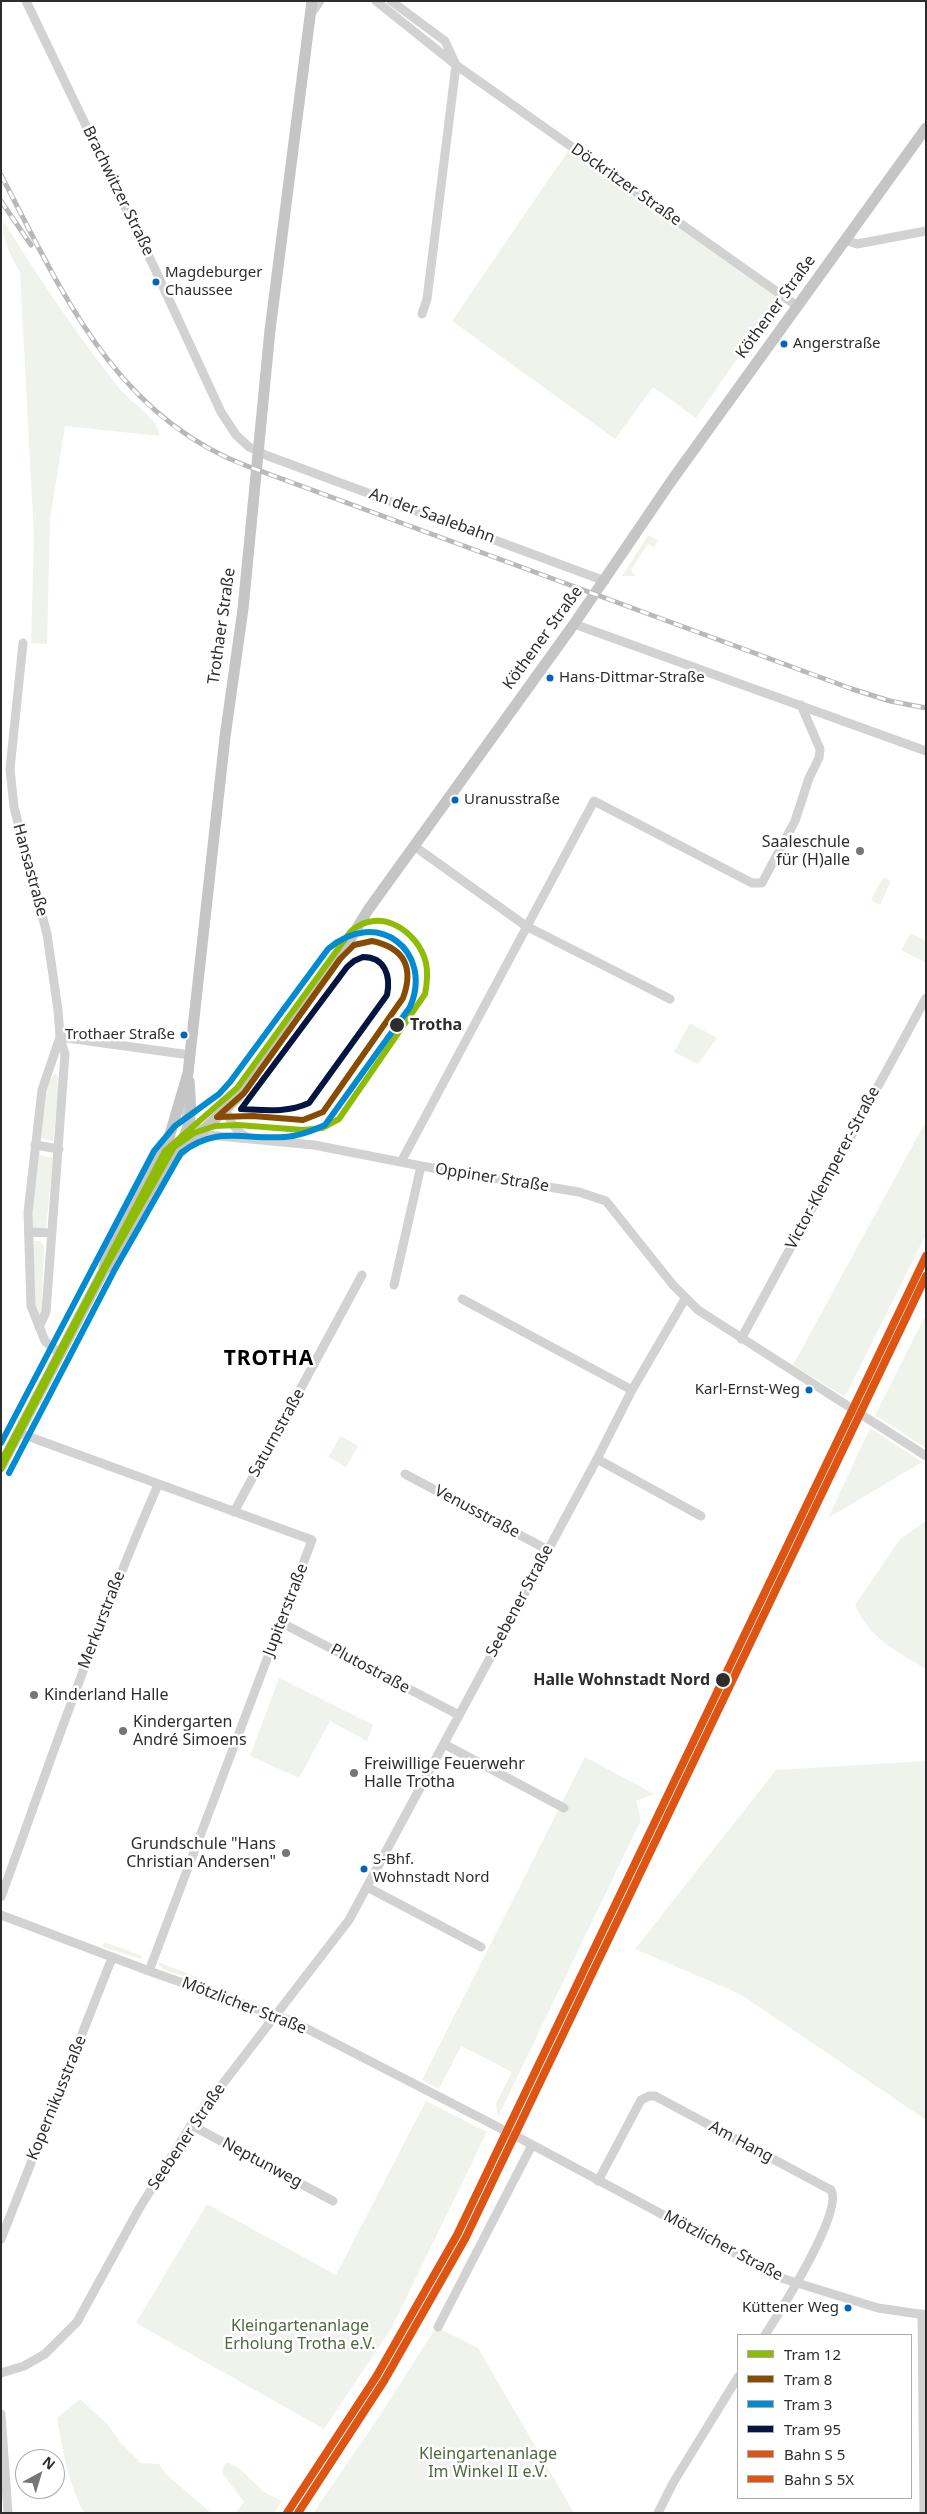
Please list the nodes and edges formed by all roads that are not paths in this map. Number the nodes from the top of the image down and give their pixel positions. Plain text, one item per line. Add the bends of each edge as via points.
1 (26, 1) edge
2 (312, 1) edge
3 (320, 1) edge
4 (376, 1) edge
5 (391, 1) edge
6 (311, 14) junction
7 (456, 65) junction
8 (926, 128) edge
9 (926, 231) edge
10 (845, 240) junction
11 (797, 306) junction
12 (422, 314) dead end
13 (259, 452) junction
14 (605, 581) junction
15 (574, 624) junction
16 (23, 643) dead end
17 (802, 705) junction
18 (926, 751) edge
19 (414, 846) junction
20 (526, 926) junction
21 (926, 998) edge
22 (670, 999) dead end
23 (60, 1037) junction
24 (190, 1055) junction
25 (50, 1067) junction
26 (64, 1069) junction
27 (188, 1073) junction
28 (181, 1100) junction
29 (226, 1110) junction
30 (189, 1122) junction
31 (201, 1132) junction
32 (252, 1139) junction
33 (35, 1145) junction
34 (59, 1149) junction
35 (175, 1157) junction
36 (401, 1162) junction
37 (421, 1166) junction
38 (29, 1232) junction
39 (51, 1233) junction
40 (104, 1270) junction
41 (362, 1275) dead end
42 (394, 1285) dead end
43 (462, 1299) dead end
44 (685, 1300) junction
45 (39, 1327) junction
46 (741, 1339) junction
47 (60, 1354) junction
48 (632, 1390) junction
49 (19, 1433) junction
50 (5, 1452) edge
51 (926, 1456) edge
52 (598, 1459) junction
53 (1, 1466) edge
54 (405, 1474) dead end
55 (158, 1485) junction
56 (234, 1512) junction
57 (701, 1516) dead end
58 (548, 1550) junction
59 (282, 1623) junction
60 (459, 1715) junction
61 (444, 1744) junction
62 (564, 1808) dead end
63 (367, 1887) junction
64 (1, 1897) edge
65 (2, 1918) edge
66 (481, 1947) dead end
67 (112, 1958) junction
68 (149, 1971) junction
69 (274, 2016) junction
70 (191, 2126) junction
71 (532, 2145) junction
72 (598, 2181) junction
73 (333, 2201) dead end
74 (1, 2239) edge
75 (798, 2284) junction
76 (924, 2315) edge
77 (438, 2327) dead end
78 (766, 2334) edge
79 (1, 2373) edge
80 (737, 2379) edge
81 (1, 2414) edge
82 (8, 2513) edge
83 (658, 2513) edge
84 (924, 2513) edge

1 - 13 street, Brachwitzer Straße via 221,412 236,435
2 - 6 main road
3 - 6 street
4 - 7 street, Döckritzer Straße
5 - 7 street via 445,41
6 - 13 main road via 270,330
7 - 11 street, Döckritzer Straße
7 - 12 street via 427,298
8 - 10 main road, Köthener Straße
9 - 10 street via 857,244
10 - 11 main road, Köthener Straße
11 - 14 main road, Köthener Straße via 668,486
13 - 14 street, An der Saalebahn
13 - 24 main road, Trothaer Straße
14 - 15 main road, Köthener Straße
15 - 17 street
15 - 19 main road, Köthener Straße
16 - 23 street, Hansastraße via 10,769 14,806 47,934
17 - 18 street
17 - 20 street via 820,749 819,758 795,821 762,883 752,883 594,801
19 - 20 street
19 - 29 main road, Köthener Straße via 361,919 343,951
20 - 22 street
20 - 36 street
21 - 46 street, Victor-Klemperer-Straße
23 - 24 street
23 - 25 street
23 - 26 street, Hansastraße via 65,1054
24 - 27 main road, Trothaer Straße
25 - 26 street
25 - 33 street via 42,1090
26 - 34 street, Hansastraße
27 - 28 main road, Trothaer Straße
27 - 30 main road, Trothaer Straße via 192,1108
28 - 30 street
28 - 40 main road, Trothaer Straße via 168,1141 106,1258
29 - 31 main road, Köthener Straße
29 - 32 street via 237,1132
30 - 31 street, Oppiner Straße
30 - 35 main road, Trothaer Straße
31 - 32 street, Oppiner Straße via 217,1137
31 - 35 main road, Köthener Straße
32 - 36 street, Oppiner Straße via 314,1145
33 - 34 street
33 - 38 street
34 - 39 street, Hansastraße
35 - 40 main road, Trothaer Straße via 128,1240
36 - 37 street, Oppiner Straße
37 - 42 street
37 - 44 street, Oppiner Straße via 579,1192 606,1201
38 - 39 street
38 - 45 street via 31,1306
39 - 45 street, Hansastraße via 46,1312
40 - 47 main road, Trothaer Straße
41 - 56 street, Saturnstraße
43 - 48 street
44 - 46 street
44 - 48 street, Seebener Straße
45 - 47 street via 45,1341
46 - 51 street
47 - 49 main road, Trothaer Straße
48 - 52 street, Seebener Straße
49 - 50 main road, Trothaer Straße
49 - 55 street, Jupiterstraße
50 - 53 main road, Trothaer Straße
52 - 57 street
52 - 58 street, Seebener Straße
54 - 58 street, Venusstraße
55 - 56 street, Jupiterstraße
55 - 64 street, Merkurstraße via 92,1644
56 - 59 street, Jupiterstraße via 312,1540
58 - 60 street, Seebener Straße
59 - 60 street, Plutostraße
59 - 68 street, Jupiterstraße
60 - 61 street, Seebener Straße
61 - 62 street
61 - 63 street, Seebener Straße
63 - 66 street
63 - 69 street, Seebener Straße via 332,1944
65 - 67 street, Mötzlicher Straße
67 - 68 street, Mötzlicher Straße
67 - 74 street, Kopernikusstraße
68 - 69 street, Mötzlicher Straße
69 - 70 street, Seebener Straße
69 - 71 street, Mötzlicher Straße via 294,2022
70 - 73 street, Neptunweg
70 - 79 street, Seebener Straße via 139,2208 77,2322 45,2354 24,2366
71 - 72 street, Mötzlicher Straße
71 - 77 street
72 - 75 street, Mötzlicher Straße
72 - 75 street, Am Hang via 641,2100 648,2096 663,2100 831,2190 833,2205
75 - 76 street, Mötzlicher Straße via 878,2308
75 - 78 street
76 - 84 street
80 - 83 street via 672,2483
81 - 82 street

